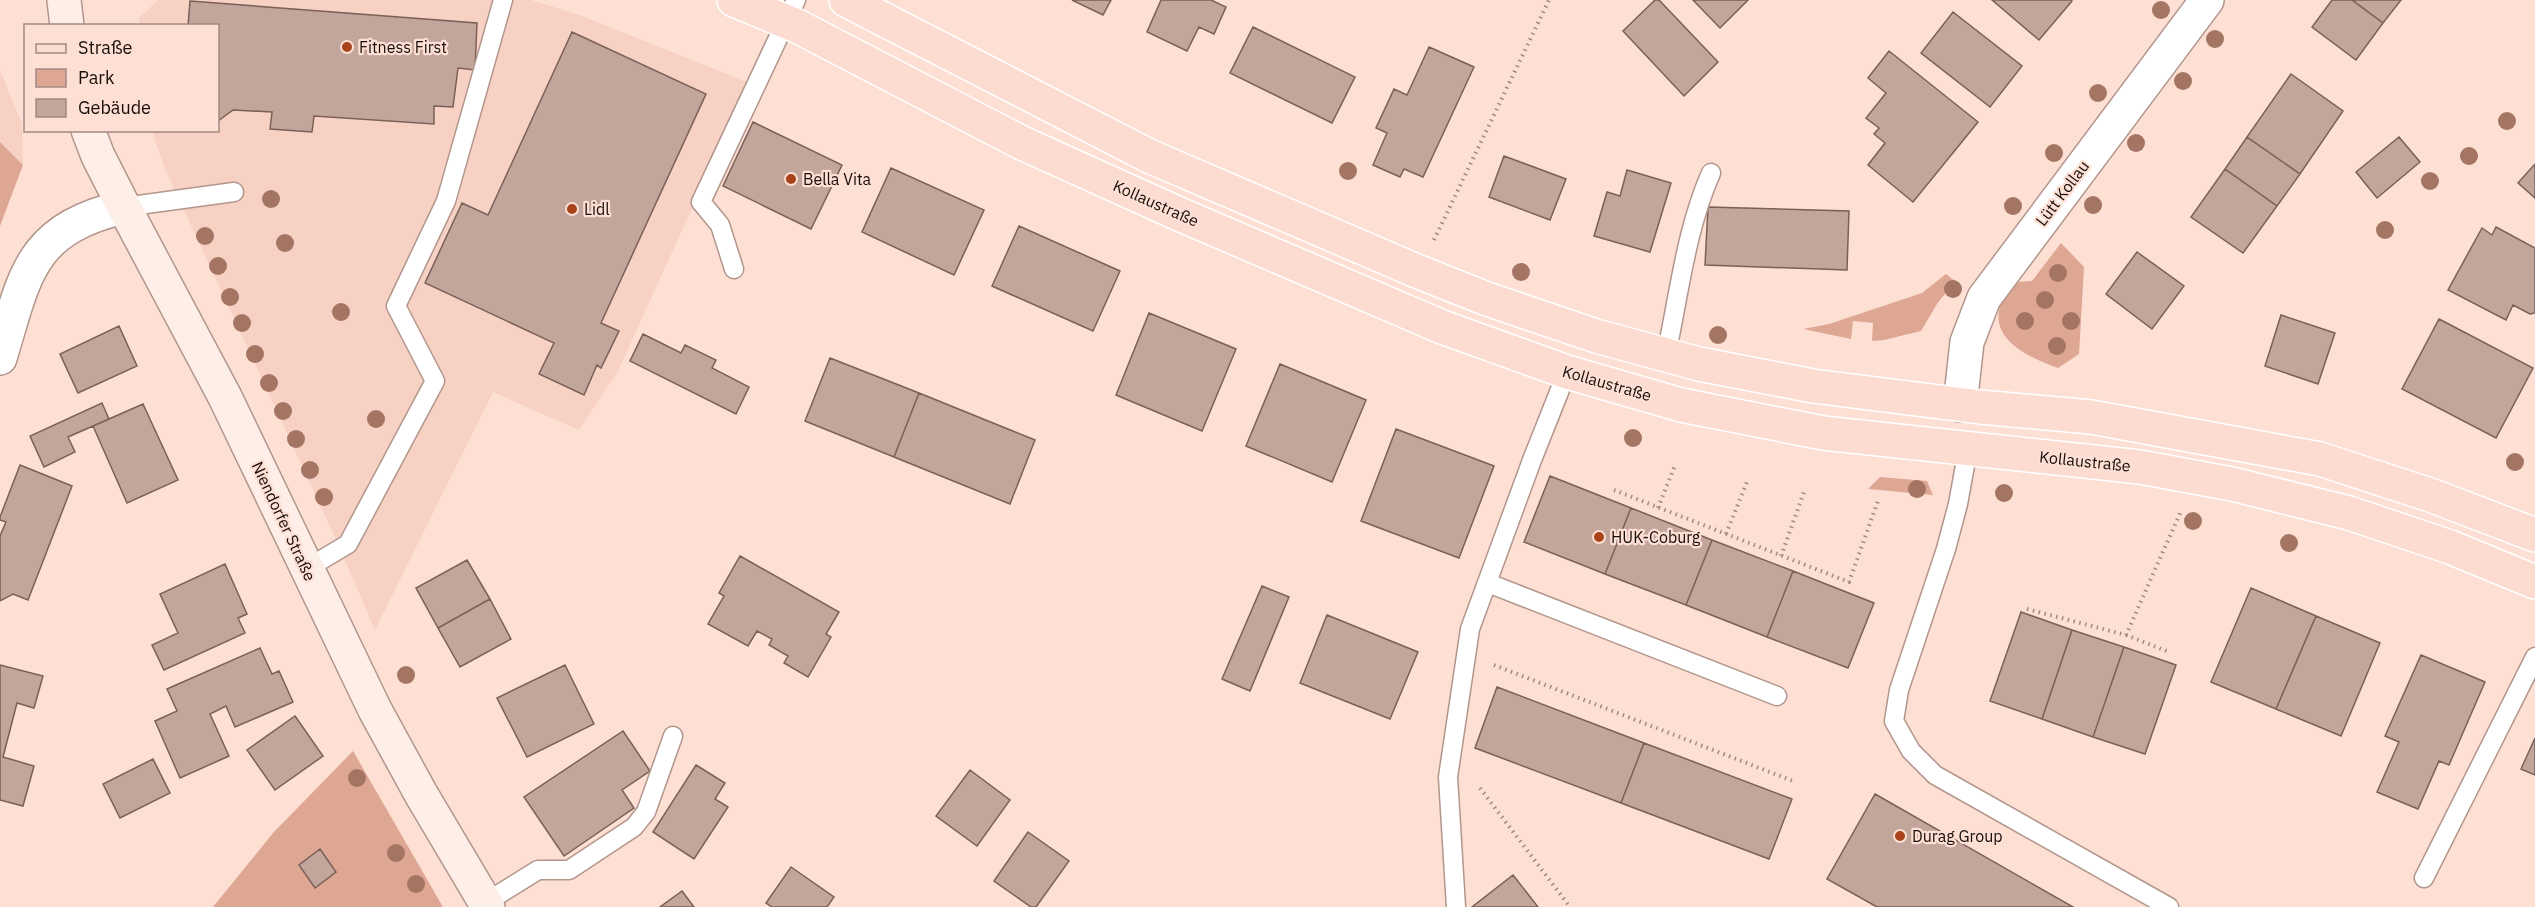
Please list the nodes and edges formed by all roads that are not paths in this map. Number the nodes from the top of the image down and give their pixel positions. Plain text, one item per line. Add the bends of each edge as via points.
1 (64, 0) edge
2 (503, 0) edge
3 (735, 0) edge
4 (846, 0) edge
5 (2207, 0) edge
6 (791, 11) edge
7 (67, 24) edge
8 (89, 132) edge
9 (1711, 173) dead end
10 (234, 192) dead end
11 (124, 207) junction
12 (734, 268) dead end
13 (1666, 355) junction
14 (0, 358) edge
15 (1567, 372) junction
16 (1960, 405) junction
17 (1968, 449) junction
18 (2535, 535) edge
19 (306, 569) junction
20 (2535, 582) edge
21 (1488, 583) junction
22 (2535, 657) edge
23 (1777, 696) dead end
24 (673, 736) dead end
25 (2424, 878) dead end
26 (487, 905) edge
27 (1456, 907) edge
28 (2169, 907) edge

1 - 7 main road
2 - 19 lane via 446,201 396,306 435,381 348,544
3 - 6 main road, Kollaustraße
4 - 13 main road via 1149,156 1487,299
5 - 16 street, Lütt Kollau via 1984,298 1967,342
6 - 12 lane via 701,202 720,225
6 - 15 main road, Kollaustraße via 1022,143 1442,327
8 - 11 main road, Niendorfer Straße
9 - 13 lane via 1687,256
10 - 11 lane
11 - 14 street via 97,213 71,225 35,257
11 - 19 main road, Niendorfer Straße via 225,397
13 - 16 main road via 1814,386
15 - 17 main road, Kollaustraße via 1681,405 1823,433
15 - 21 lane
16 - 18 main road via 2091,417 2320,459
17 - 20 main road, Kollaustraße via 2196,477 2349,513 2450,547
17 - 28 lane via 1946,549 1899,690 1894,721 1911,751 1935,775
19 - 26 main road, Niendorfer Straße via 375,710
21 - 23 lane
21 - 27 lane via 1470,629 1448,777
22 - 25 lane
24 - 26 lane via 646,812 634,827 569,870 538,870

